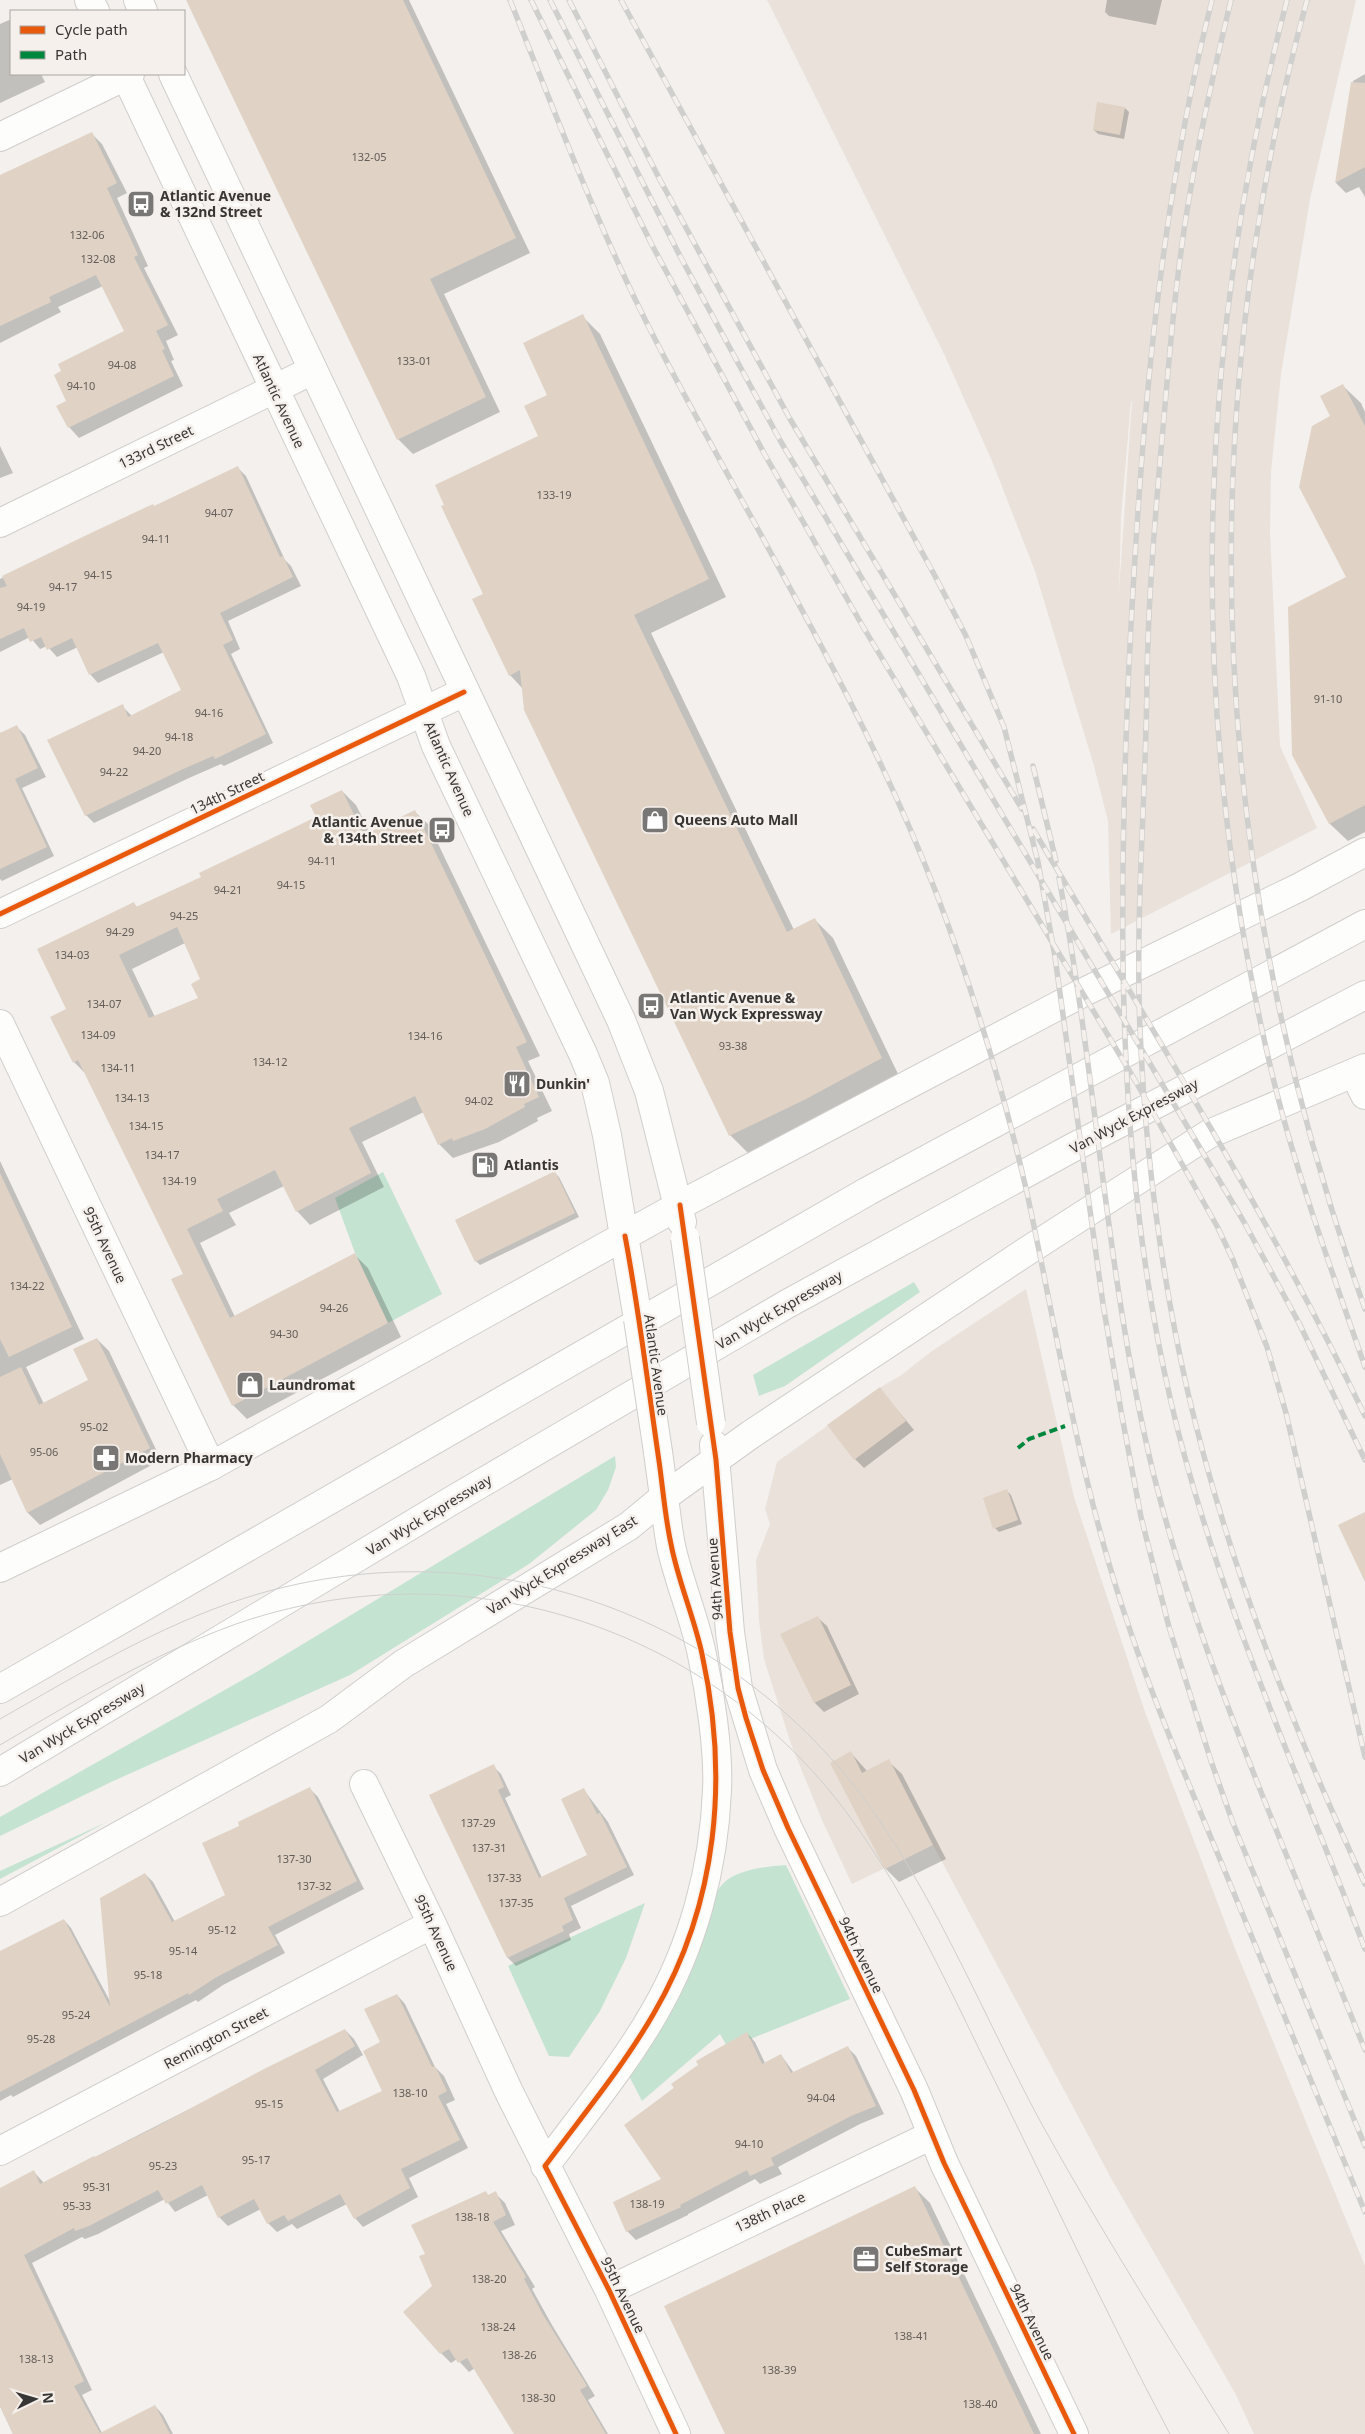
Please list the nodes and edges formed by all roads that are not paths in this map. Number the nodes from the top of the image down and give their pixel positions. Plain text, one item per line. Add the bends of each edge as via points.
1 (125, 75) edge
2 (127, 75) edge
3 (172, 75) edge
4 (0, 137) edge
5 (313, 370) junction
6 (274, 390) junction
7 (0, 523) edge
8 (464, 692) junction
9 (424, 712) junction
10 (1365, 852) edge
11 (0, 914) edge
12 (1365, 924) edge
13 (1365, 995) edge
14 (0, 1024) edge
15 (1362, 1078) edge
16 (680, 1205) junction
17 (625, 1236) junction
18 (716, 1460) junction
19 (211, 1466) junction
20 (664, 1497) junction
21 (0, 1568) edge
22 (0, 1689) edge
23 (0, 1772) edge
24 (364, 1784) dead end
25 (0, 1902) edge
26 (432, 1924) junction
27 (932, 2134) junction
28 (0, 2151) edge
29 (545, 2166) junction
30 (609, 2290) junction
31 (676, 2434) edge
32 (1074, 2434) edge

1 - 4 main road
2 - 6 main road, Atlantic Avenue
3 - 5 main road
5 - 6 main road, 133rd Street
5 - 8 main road
6 - 7 main road, 133rd Street
6 - 9 main road, Atlantic Avenue via 411,676
8 - 9 main road, 134th Street
8 - 16 main road via 636,1056 649,1091
9 - 11 main road, 134th Street
9 - 17 main road, Atlantic Avenue via 436,746 572,1028 595,1083
10 - 16 main road via 1084,992
12 - 22 main road via 868,1191
13 - 23 main road, Van Wyck Expressway via 1079,1144 787,1304
14 - 19 main road, 95th Avenue
15 - 18 main road via 1209,1134 1024,1253
16 - 17 main road
16 - 18 main road, bridge
17 - 19 main road
17 - 20 main road, Atlantic Avenue, bridge
18 - 20 main road, Van Wyck Expressway East
18 - 27 main road, 94th Avenue via 730,1632 738,1688 748,1727 784,1820
19 - 21 main road
20 - 25 main road, Van Wyck Expressway East via 629,1526 403,1664 329,1720
20 - 29 main road, 94th Avenue via 671,1546 702,1654 716,1750 714,1834 694,1922 680,1960 654,2012 586,2113
24 - 26 main road, 95th Avenue
26 - 28 main road, Remington Street
26 - 29 main road, 95th Avenue
27 - 30 main road, 138th Place
27 - 32 main road, 94th Avenue
29 - 30 main road, 95th Avenue
30 - 31 main road, 95th Avenue

